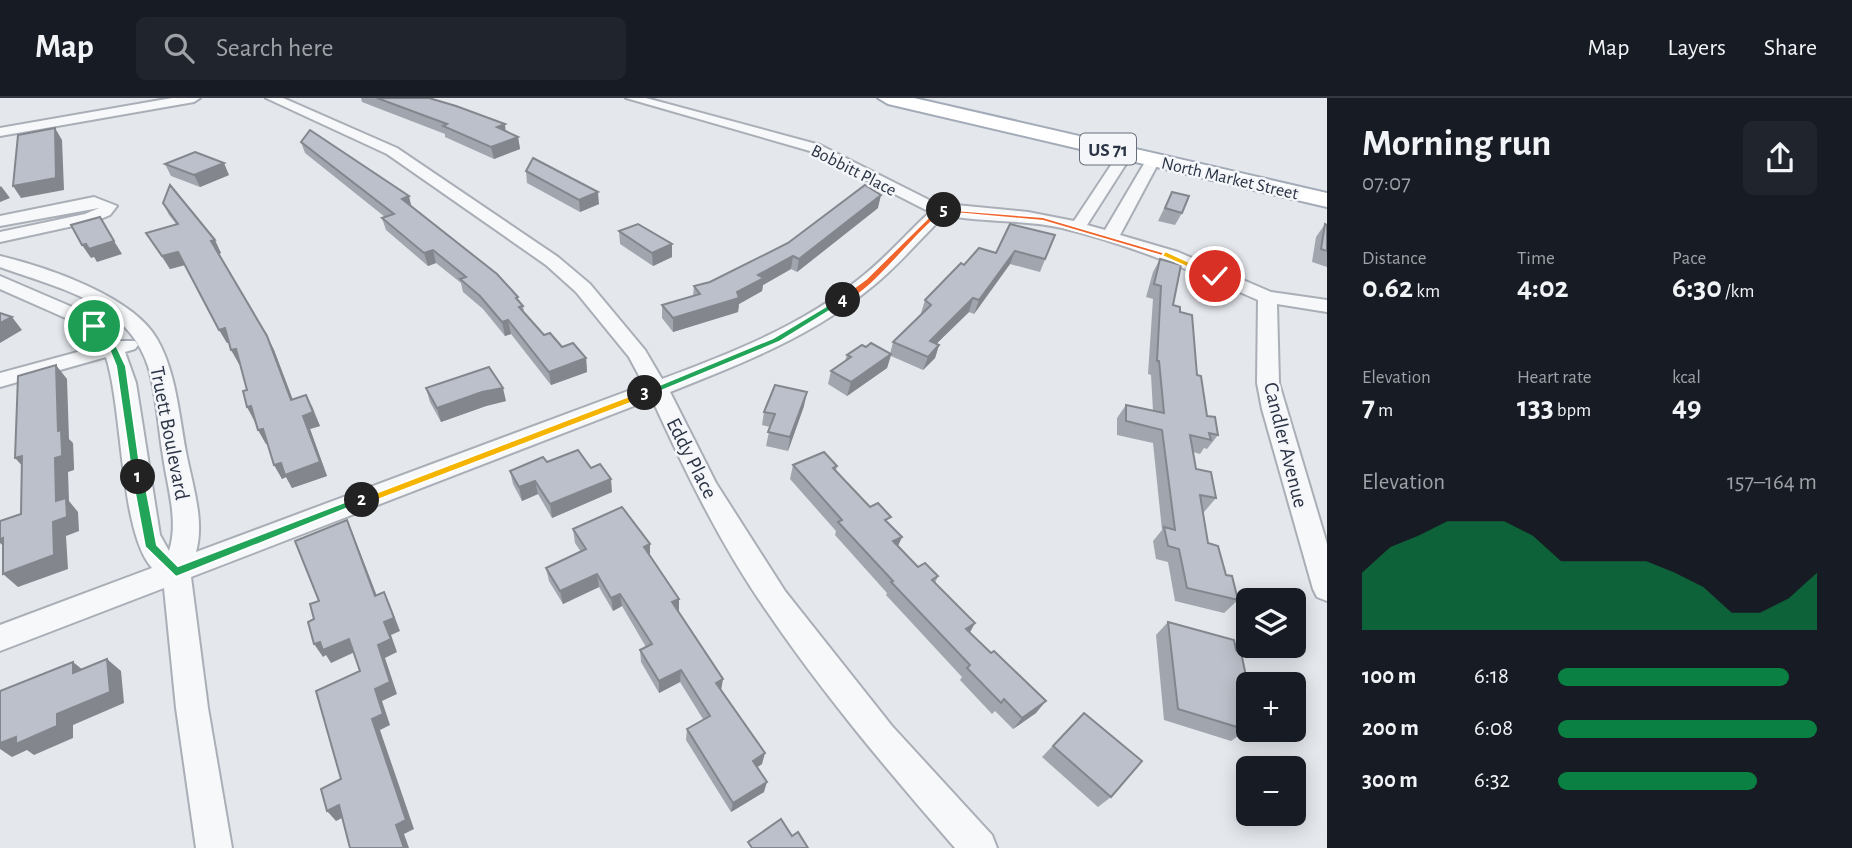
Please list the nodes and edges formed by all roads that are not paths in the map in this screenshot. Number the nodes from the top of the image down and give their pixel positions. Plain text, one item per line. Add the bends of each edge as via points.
1 (194, 98) edge
2 (272, 98) edge
3 (632, 98) edge
4 (888, 98) edge
5 (0, 132) edge
6 (1126, 153) junction
7 (1153, 160) junction
8 (1327, 200) edge
9 (941, 210) junction
10 (0, 221) edge
11 (1078, 228) junction
12 (0, 237) edge
13 (1110, 237) junction
14 (0, 261) edge
15 (0, 282) edge
16 (1267, 297) junction
17 (1327, 306) edge
18 (147, 340) junction
19 (114, 349) junction
20 (0, 380) edge
21 (657, 389) junction
22 (176, 572) junction
23 (1327, 589) edge
24 (0, 638) edge
25 (214, 848) edge
26 (979, 848) edge

1 - 5 street
2 - 21 street, Eddy Place via 391,150 552,261 611,319
3 - 9 street, Bobbitt Place via 815,148 906,197
4 - 6 main road, North Market Street / US 71
6 - 7 main road, North Market Street / US 71
6 - 11 street
7 - 8 main road, North Market Street / US 71
7 - 13 street
9 - 11 street, Bobbitt Place via 1028,217
9 - 21 street via 869,281 820,315 737,358
10 - 12 street via 94,202 109,206 90,218
11 - 13 street, Bobbitt Place
13 - 16 street, Bobbitt Place via 1172,256
14 - 18 street, Truett Boulevard via 105,300 129,318
15 - 19 street, Truett Boulevard via 86,320
16 - 17 street, Bobbitt Place
16 - 23 street, Candler Avenue via 1268,383 1273,409
18 - 19 street
18 - 22 street, Truett Boulevard via 159,368 186,521
19 - 20 street
19 - 22 street, Truett Boulevard via 125,383 147,535 159,558
21 - 22 street
21 - 26 street, Eddy Place via 705,487 775,600 880,737
22 - 24 street
22 - 25 street, Truett Boulevard

